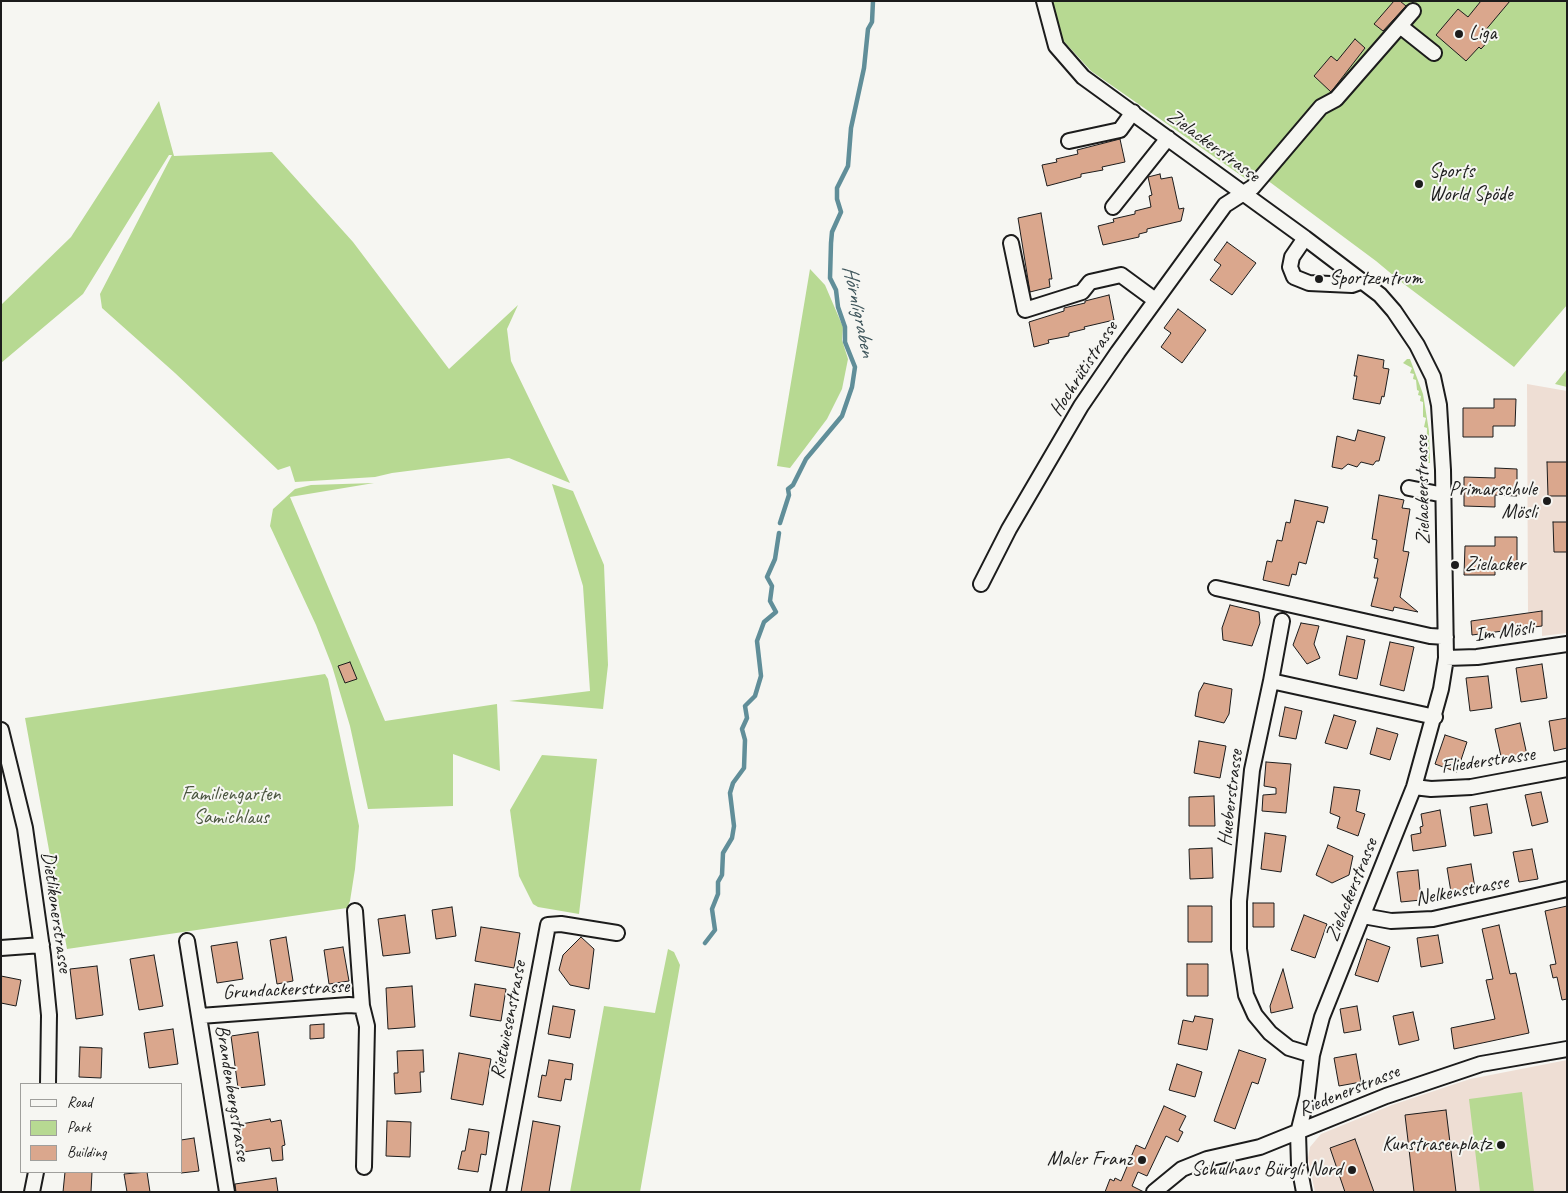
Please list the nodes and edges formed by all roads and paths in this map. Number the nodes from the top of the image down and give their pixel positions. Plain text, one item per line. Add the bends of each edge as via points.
1 (1044, 1) edge
2 (1413, 11) dead end
3 (1400, 26) junction
4 (1434, 53) dead end
5 (1133, 112) junction
6 (1168, 138) junction
7 (1069, 141) dead end
8 (1243, 193) junction
9 (1113, 207) dead end
10 (1305, 238) junction
11 (1011, 243) dead end
12 (1363, 280) junction
13 (1155, 300) junction
14 (1409, 488) dead end
15 (1444, 495) junction
16 (981, 584) dead end
17 (1216, 588) dead end
18 (1282, 621) dead end
19 (1446, 637) junction
20 (1567, 644) edge
21 (1446, 658) junction
22 (1271, 681) junction
23 (1435, 717) junction
24 (1, 730) edge
25 (4, 747) edge
26 (1567, 769) edge
27 (1414, 787) junction
28 (1567, 890) edge
29 (355, 911) dead end
30 (1364, 916) junction
31 (617, 934) dead end
32 (187, 941) dead end
33 (42, 945) junction
34 (1, 948) edge
35 (362, 1006) junction
36 (200, 1016) junction
37 (1567, 1049) edge
38 (1312, 1055) junction
39 (48, 1083) edge
40 (1298, 1133) junction
41 (364, 1167) dead end
42 (36, 1173) edge
43 (32, 1192) edge
44 (228, 1192) edge
45 (498, 1192) edge
46 (1154, 1192) edge
47 (1304, 1192) edge

1 - 5 street, Zielackerstrasse via 1056,46 1068,61 1084,77
2 - 3 street, Hochrütistrasse
3 - 4 street
3 - 8 street, Hochrütistrasse via 1336,99 1321,107 1253,187
5 - 6 street, Zielackerstrasse
5 - 7 street via 1120,130
6 - 8 street, Zielackerstrasse
6 - 9 street
8 - 10 street, Zielackerstrasse
8 - 13 street, Hochrütistrasse via 1225,205
10 - 12 street, Zielackerstrasse
10 - 12 street via 1292,257 1290,267 1294,276 1309,283 1352,285
11 - 13 street via 1025,310 1082,292 1090,282 1122,275
12 - 15 street, Zielackerstrasse via 1394,311 1417,345 1433,377 1442,427
13 - 16 street, Hochrütistrasse via 1081,406 1008,529
14 - 15 street
15 - 19 street, Zielackerstrasse
17 - 19 street
18 - 22 street, Hueberstrasse
19 - 21 street, Zielackerstrasse
20 - 21 street, Im Mösli
21 - 23 street, Zielackerstrasse
22 - 23 street
22 - 38 street, Hueberstrasse via 1252,770 1239,901 1239,949 1246,994 1255,1015 1270,1033 1290,1048
23 - 27 street, Zielackerstrasse
24 - 25 street, Dietlikonerstrasse
25 - 33 street, Dietlikonerstrasse via 25,828
26 - 27 street, Fliederstrasse via 1471,787
27 - 30 street, Zielackerstrasse
28 - 30 street, Nelkenstrasse via 1433,919 1391,921
29 - 35 street
30 - 38 street, Zielackerstrasse via 1322,1017
31 - 45 street, Rietwiesenstrasse via 561,924 548,925
32 - 36 street, Brandenbergstrasse
33 - 34 street
33 - 39 street, Dietlikonerstrasse via 49,1015
35 - 36 street, Grundackerstrasse
35 - 41 street, Grundackerstrasse via 367,1026
36 - 44 street, Brandenbergstrasse
37 - 40 street, Riedenerstrasse via 1481,1064 1386,1096
38 - 40 street, Zielackerstrasse
40 - 46 street, Riedenerstrasse via 1182,1169
40 - 47 street, Zielackerstrasse
42 - 43 street

